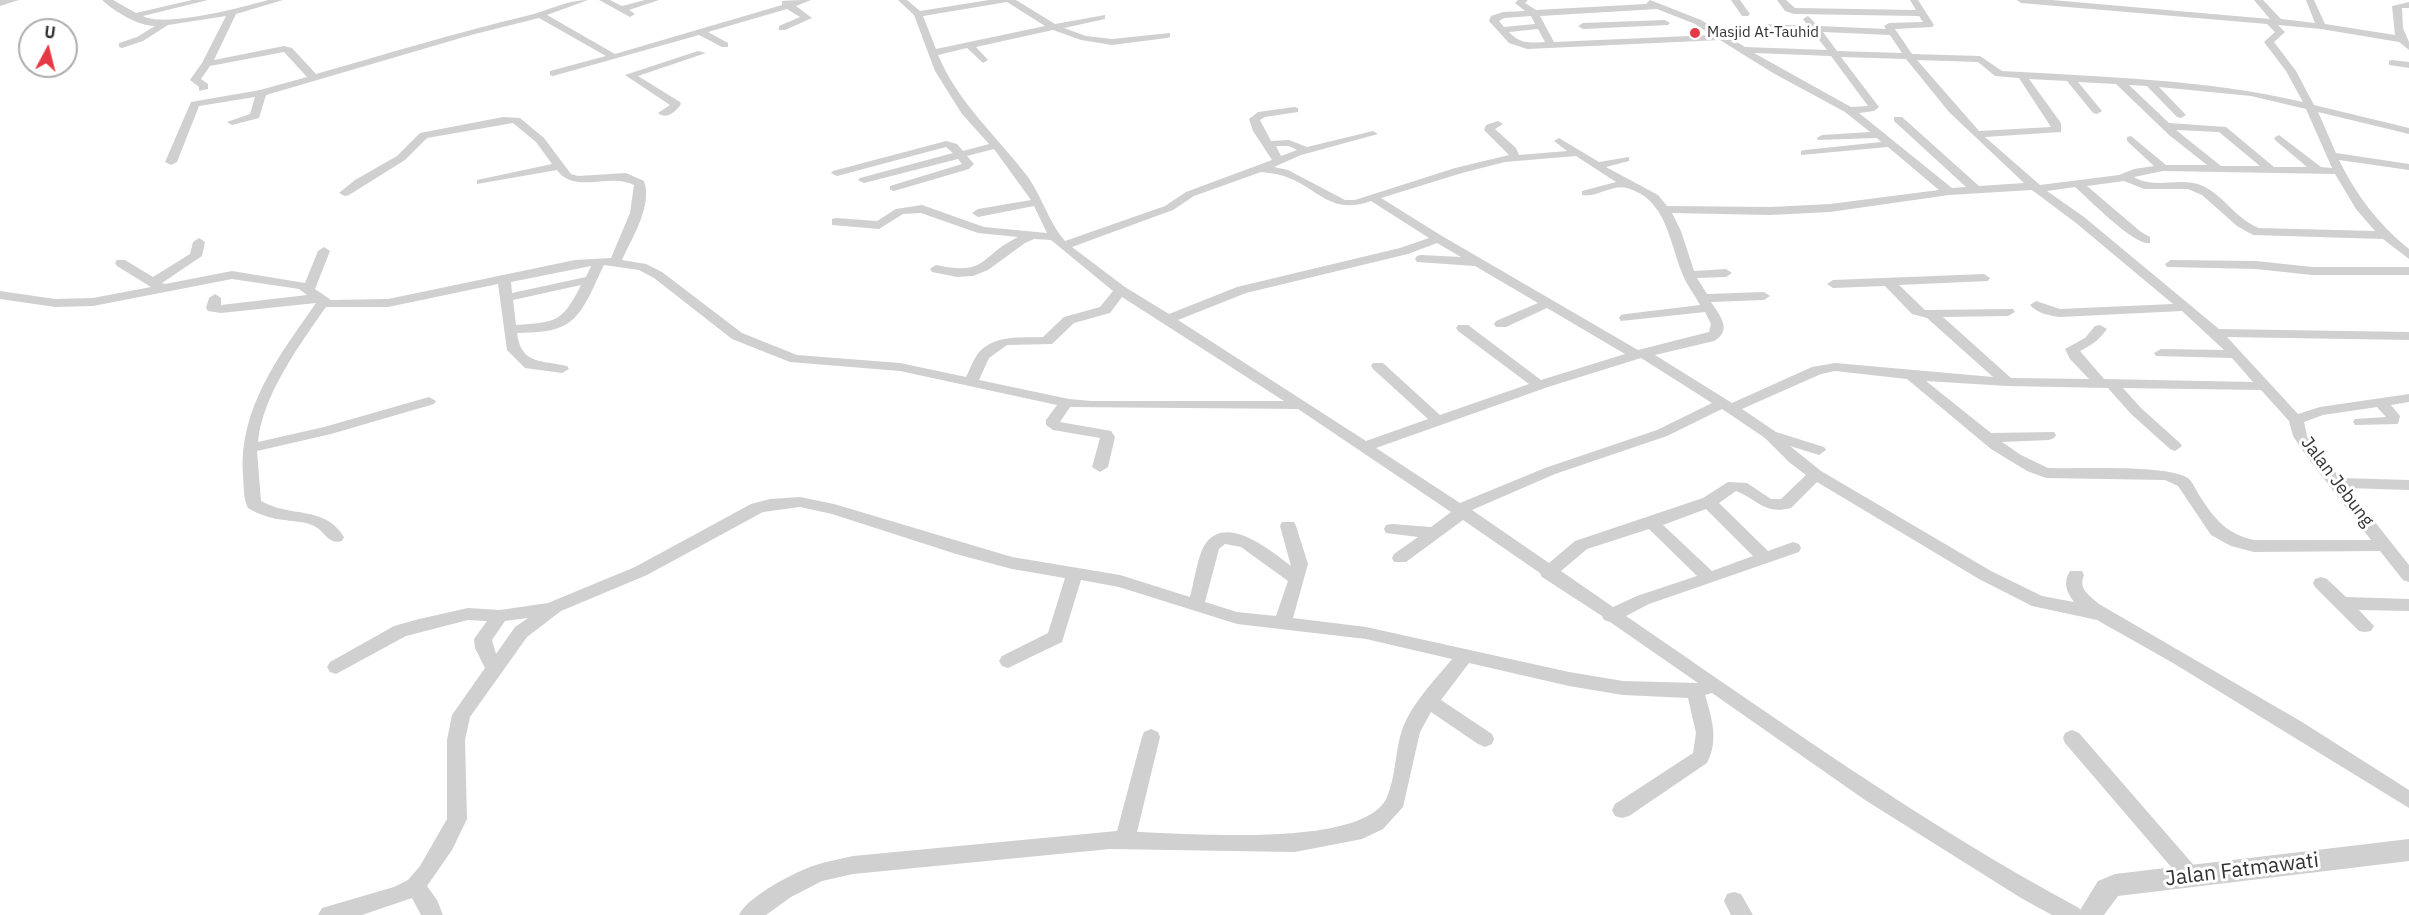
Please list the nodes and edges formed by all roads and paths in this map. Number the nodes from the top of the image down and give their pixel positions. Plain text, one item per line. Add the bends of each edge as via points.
1 (15, 0) edge
2 (106, 0) edge
3 (204, 0) edge
4 (279, 0) edge
5 (584, 0) edge
6 (603, 0) edge
7 (655, 0) edge
8 (780, 0) edge
9 (807, 0) edge
10 (902, 0) edge
11 (1006, 0) edge
12 (1010, 0) edge
13 (1524, 0) edge
14 (1641, 0) edge
15 (1735, 0) edge
16 (1781, 0) edge
17 (1914, 0) edge
18 (2021, 0) edge
19 (2258, 0) edge
20 (2310, 0) edge
21 (0, 3) edge
22 (2409, 4) edge
23 (791, 6) junction
24 (1659, 6) junction
25 (621, 9) junction
26 (1568, 11) junction
27 (232, 12) junction
28 (1533, 12) junction
29 (1923, 13) junction
30 (918, 14) junction
31 (1745, 14) dead end
32 (540, 15) junction
33 (632, 15) dead end
34 (133, 16) junction
35 (1102, 17) dead end
36 (1808, 19) dead end
37 (2274, 22) junction
38 (165, 23) junction
39 (1665, 23) dead end
40 (1542, 26) junction
41 (1583, 26) junction
42 (2320, 26) junction
43 (1767, 27) dead end
44 (2404, 27) edge
45 (782, 28) dead end
46 (1055, 28) junction
47 (1816, 29) junction
48 (1501, 30) junction
49 (701, 32) junction
50 (1892, 32) junction
51 (1167, 35) dead end
52 (1724, 37) junction
53 (2400, 39) junction
54 (1598, 44) junction
55 (122, 45) dead end
56 (725, 45) dead end
57 (970, 46) junction
58 (1552, 46) junction
59 (2409, 46) edge
60 (651, 47) junction
61 (1744, 50) junction
62 (701, 53) dead end
63 (932, 53) junction
64 (1832, 53) junction
65 (1909, 56) junction
66 (614, 57) junction
67 (982, 60) dead end
68 (673, 61) junction
69 (2392, 63) dead end
70 (207, 64) junction
71 (2409, 65) edge
72 (553, 73) dead end
73 (2022, 76) junction
74 (314, 78) junction
75 (2071, 79) junction
76 (2120, 81) junction
77 (2150, 83) junction
78 (203, 89) dead end
79 (261, 93) junction
80 (2310, 107) junction
81 (1294, 110) dead end
82 (1849, 110) junction
83 (2097, 111) dead end
84 (663, 113) dead end
85 (2181, 115) dead end
86 (1898, 119) dead end
87 (232, 122) dead end
88 (1498, 124) dead end
89 (2166, 126) junction
90 (2409, 132) edge
91 (1374, 134) dead end
92 (1976, 134) junction
93 (1822, 138) dead end
94 (2279, 138) dead end
95 (2131, 139) dead end
96 (1885, 140) junction
97 (1559, 141) dead end
98 (992, 142) junction
99 (1269, 144) junction
100 (956, 150) junction
101 (1305, 151) junction
102 (1578, 153) junction
103 (1805, 153) dead end
104 (2333, 156) junction
105 (1515, 157) junction
106 (1625, 159) dead end
107 (1278, 161) junction
108 (171, 162) dead end
109 (559, 166) junction
110 (1597, 166) junction
111 (2409, 167) edge
112 (2163, 168) junction
113 (2217, 168) junction
114 (1260, 170) junction
115 (2270, 170) junction
116 (2317, 170) junction
117 (2338, 171) junction
118 (837, 173) dead end
119 (2126, 177) junction
120 (864, 180) dead end
121 (481, 182) dead end
122 (1627, 183) junction
123 (2077, 183) junction
124 (2037, 187) junction
125 (894, 188) dead end
126 (1976, 190) junction
127 (1949, 192) junction
128 (345, 193) dead end
129 (1586, 193) dead end
130 (1372, 197) junction
131 (1038, 202) junction
132 (1664, 209) junction
133 (978, 213) dead end
134 (836, 222) dead end
135 (2384, 235) junction
136 (1034, 236) junction
137 (1438, 239) junction
138 (2146, 240) dead end
139 (1059, 241) junction
140 (200, 242) dead end
141 (324, 250) dead end
142 (2409, 255) edge
143 (1422, 259) dead end
144 (600, 261) junction
145 (615, 262) junction
146 (1479, 262) junction
147 (121, 263) dead end
148 (2171, 264) dead end
149 (936, 270) dead end
150 (2409, 271) edge
151 (1726, 273) dead end
152 (1689, 275) junction
153 (1984, 278) dead end
154 (504, 279) junction
155 (589, 280) junction
156 (1888, 281) junction
157 (1833, 284) dead end
158 (158, 285) junction
159 (1120, 290) junction
160 (0, 295) edge
161 (1764, 296) dead end
162 (316, 297) junction
163 (215, 298) dead end
164 (506, 298) junction
165 (2071, 299) dead end
166 (1549, 303) junction
167 (1705, 303) junction
168 (2036, 305) dead end
169 (2185, 307) junction
170 (2085, 311) junction
171 (2008, 312) dead end
172 (1932, 315) junction
173 (1626, 318) dead end
174 (1169, 319) junction
175 (1501, 324) dead end
176 (1463, 328) dead end
177 (2100, 329) dead end
178 (510, 330) junction
179 (2216, 333) junction
180 (2409, 336) edge
181 (2162, 353) dead end
182 (1640, 354) junction
183 (2236, 354) junction
184 (1377, 366) dead end
185 (562, 369) dead end
186 (1911, 375) junction
187 (971, 381) junction
188 (2007, 382) junction
189 (2105, 383) junction
190 (1539, 385) junction
191 (2265, 386) junction
192 (2409, 398) edge
193 (429, 401) dead end
194 (2380, 402) junction
195 (1066, 403) junction
196 (1298, 405) junction
197 (1726, 406) junction
198 (2296, 420) junction
199 (1438, 421) junction
200 (2360, 422) dead end
201 (1770, 435) junction
202 (2049, 435) dead end
203 (1989, 438) junction
204 (2175, 446) dead end
205 (1363, 447) junction
206 (251, 448) junction
207 (1819, 450) dead end
208 (1100, 467) dead end
209 (1816, 476) junction
210 (2335, 483) junction
211 (2409, 485) edge
212 (1708, 502) junction
213 (1460, 511) junction
214 (1652, 523) junction
215 (1288, 525) dead end
216 (1392, 529) dead end
217 (1435, 533) junction
218 (336, 537) dead end
219 (2385, 545) junction
220 (1793, 548) dead end
221 (1400, 558) dead end
222 (1765, 558) junction
223 (1548, 573) junction
224 (1074, 574) junction
225 (2076, 575) dead end
226 (2409, 576) edge
227 (1708, 578) junction
228 (1297, 579) junction
229 (2320, 583) dead end
230 (2342, 603) junction
231 (1196, 605) junction
232 (2409, 605) edge
233 (555, 607) junction
234 (1610, 615) junction
235 (2102, 615) junction
236 (500, 616) junction
237 (1282, 624) junction
238 (2366, 626) dead end
239 (1464, 656) junction
240 (1008, 661) dead end
241 (336, 667) dead end
242 (494, 667) junction
243 (1704, 688) junction
244 (1429, 701) junction
245 (1151, 737) dead end
246 (2072, 738) dead end
247 (1485, 739) dead end
248 (2409, 800) edge
249 (1622, 810) dead end
250 (1125, 840) junction
251 (2409, 850) edge
252 (2191, 876) junction
253 (415, 886) junction
254 (329, 915) edge
255 (432, 915) edge
256 (750, 915) edge
257 (2072, 915) edge
258 (2090, 915) edge

1 - 21 street
2 - 34 street
3 - 34 street
4 - 27 street
5 - 32 street
6 - 25 street
7 - 25 street
8 - 23 street
9 - 23 street
10 - 30 street
11 - 30 street
12 - 46 street
13 - 28 street via 1519,3
14 - 24 street
15 - 31 street
16 - 29 street via 1794,12
17 - 29 street
18 - 37 street
19 - 37 street
20 - 42 street
22 - 44 street via 2397,6
23 - 45 street via 807,18
23 - 49 street
24 - 26 street
24 - 52 street
25 - 33 street
26 - 28 street
26 - 41 street
27 - 38 street
27 - 70 street
28 - 40 street
28 - 48 street via 1497,16 1494,21
29 - 50 street via 1929,25 1892,25
30 - 63 street
32 - 66 street
32 - 74 street
34 - 38 street via 148,23
35 - 46 street
36 - 47 street
37 - 42 street
37 - 80 street via 2280,32 2269,42 2298,80
38 - 55 street
39 - 41 street
40 - 48 street
40 - 58 street
41 - 54 street
42 - 53 street
43 - 47 street
44 - 53 street
46 - 51 street via 1112,42
46 - 57 street
47 - 50 street
47 - 64 street
48 - 58 street via 1518,44
49 - 56 street
49 - 60 street
50 - 65 street
52 - 54 street
52 - 61 street
53 - 59 street
54 - 58 street
57 - 63 street
57 - 67 street
60 - 66 street
60 - 68 street
61 - 64 street
61 - 82 street
62 - 68 street
63 - 98 street via 967,114
64 - 65 street
64 - 82 street via 1874,107
65 - 73 street via 1982,60 1996,74
65 - 92 street
66 - 72 street
68 - 84 street via 629,76 676,104
69 - 71 street
70 - 74 street via 284,48
70 - 78 street via 195,80
73 - 75 street
73 - 92 street via 2057,130
74 - 79 street
75 - 76 street
75 - 83 street
76 - 77 street
76 - 89 street
77 - 80 street via 2251,93
77 - 85 street
79 - 87 street via 255,116
79 - 108 street via 195,104
80 - 90 street
80 - 104 street
81 - 99 street via 1270,108 1254,119 1259,135
82 - 96 street
86 - 126 street
88 - 105 street via 1489,130
89 - 113 street
89 - 115 street via 2222,129
91 - 101 street
92 - 124 street
93 - 96 street
94 - 116 street
95 - 112 street
96 - 103 street
96 - 127 street
97 - 102 street
98 - 100 street
98 - 131 street
99 - 101 street via 1287,142
99 - 107 street
100 - 118 street via 944,144
100 - 120 street
100 - 125 street via 967,166
101 - 107 street
102 - 105 street
102 - 110 street
104 - 111 street
104 - 117 street
105 - 130 street
106 - 110 street
107 - 114 street
109 - 121 street
109 - 128 street via 521,123 503,120 423,135 403,156
109 - 145 street via 571,178 626,177 640,183 635,215
110 - 122 street
112 - 113 street
112 - 119 street
113 - 115 street
114 - 130 street via 1284,172 1343,203
114 - 139 street via 1190,194 1169,208
115 - 116 street
116 - 117 street
117 - 135 street
119 - 123 street
119 - 135 street via 2144,186 2197,188 2258,232
122 - 129 street
122 - 132 street via 1646,191
123 - 124 street
123 - 138 street
124 - 126 street
124 - 169 street
126 - 127 street
127 - 132 street via 1808,210
130 - 137 street
131 - 133 street
131 - 139 street
132 - 152 street
134 - 136 street via 879,225 900,211 922,209 982,230
135 - 142 street
136 - 139 street
136 - 149 street via 1015,242 973,272
137 - 146 street
137 - 174 street via 1404,251 1242,290
139 - 159 street
140 - 158 street via 198,253
141 - 162 street
143 - 146 street
144 - 145 street
144 - 154 street
144 - 155 street
145 - 187 street via 642,267 658,275 737,336 776,353 817,362 900,367
146 - 166 street
147 - 158 street
148 - 150 street
151 - 152 street
152 - 167 street
153 - 156 street
154 - 162 street via 388,303 341,305
154 - 164 street
155 - 164 street
155 - 178 street via 563,321
156 - 157 street
156 - 172 street via 1917,311
158 - 160 street via 72,304
158 - 162 street via 232,275 291,283
159 - 174 street
159 - 187 street via 1105,310 1069,320 1047,341 1006,343 981,357
161 - 167 street
162 - 163 street via 216,309 212,307
162 - 206 street via 303,330 261,405 251,434
164 - 178 street
165 - 170 street
166 - 175 street
166 - 182 street
167 - 173 street
167 - 182 street via 1718,324 1717,334
168 - 170 street via 2055,313
169 - 170 street
169 - 179 street
171 - 172 street
172 - 188 street
174 - 196 street
176 - 190 street
177 - 189 street via 2090,340 2072,349
178 - 185 street via 512,347 530,365
179 - 180 street
179 - 183 street
181 - 183 street
182 - 190 street
182 - 197 street
183 - 191 street
184 - 199 street
186 - 188 street
186 - 197 street via 1826,368
186 - 203 street
187 - 195 street
188 - 189 street
189 - 191 street
189 - 204 street
190 - 199 street
191 - 198 street
192 - 194 street, Jalan Jebung
193 - 206 street
194 - 198 street, Jalan Jebung via 2320,411
194 - 200 street via 2393,421
195 - 196 street
195 - 208 street via 1053,425 1106,434
196 - 205 street
197 - 201 street
197 - 213 street via 1662,433 1550,471
198 - 210 street, Jalan Jebung via 2300,436
199 - 205 street
201 - 207 street
201 - 209 street
202 - 203 street
203 - 219 street via 2030,468 2046,473 2177,478 2217,531 2245,544
205 - 213 street
206 - 218 street via 254,504 270,514 325,523
209 - 212 street via 1782,505 1768,504 1738,486 1729,487
209 - 235 street via 2038,602
210 - 211 street
210 - 219 street, Jalan Jebung
212 - 214 street
212 - 222 street
213 - 217 street
213 - 223 street
214 - 223 street via 1581,544
214 - 227 street
215 - 228 street via 1300,564
216 - 217 street
217 - 221 street
219 - 226 street, Jalan Jebung
220 - 222 street
222 - 227 street
223 - 234 street
224 - 231 street via 1120,581
224 - 233 street via 956,548 834,509 784,502 757,508 641,571
224 - 240 street via 1056,637
225 - 235 street via 2075,590
227 - 234 street
228 - 231 street via 1254,546 1222,538 1212,546
228 - 237 street
229 - 230 street
230 - 232 street
230 - 238 street
231 - 237 street via 1237,618
233 - 236 street
233 - 242 street via 521,632
234 - 243 street
235 - 248 street via 2261,707
236 - 241 street via 468,614 418,625
236 - 242 street via 483,639
237 - 239 street via 1366,633
239 - 243 street via 1623,688
239 - 244 street
242 - 253 street via 462,715 456,740 457,819 445,844
243 - 249 street via 1706,747 1700,758
243 - 257 street
244 - 247 street
244 - 250 street via 1411,732 1396,801 1376,823 1362,830 1295,843
245 - 250 street
246 - 252 street
250 - 256 street via 853,865 819,873 784,890
251 - 252 street, Jalan Fatmawati
252 - 258 street, Jalan Fatmawati via 2115,885 2107,889
253 - 254 street via 399,895
253 - 255 street

